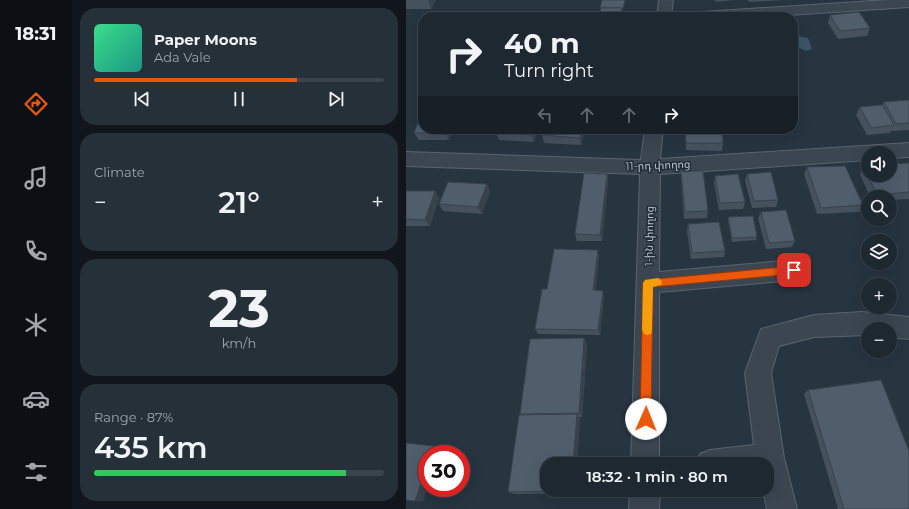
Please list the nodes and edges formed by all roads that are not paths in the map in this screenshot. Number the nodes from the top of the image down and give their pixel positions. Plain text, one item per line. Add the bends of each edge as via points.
1 (666, 0) edge
2 (909, 1) edge
3 (665, 12) edge
4 (756, 12) edge
5 (653, 134) edge
6 (909, 150) edge
7 (406, 159) edge
8 (650, 168) junction
9 (794, 270) dead end
10 (648, 283) junction
11 (909, 328) edge
12 (645, 457) edge
13 (770, 457) edge
14 (774, 475) edge
15 (645, 497) edge
16 (644, 509) edge
17 (782, 509) edge

1 - 3 street
2 - 4 street
5 - 8 street, 1-ին փողոց
6 - 8 street, 11-րդ փողոց
7 - 8 street, 11-րդ փողոց
8 - 10 street, 1-ին փողոց
9 - 10 street
10 - 12 street, 1-ին փողոց
11 - 13 street via 862,322 814,326 770,337 758,373
14 - 17 street
15 - 16 street

